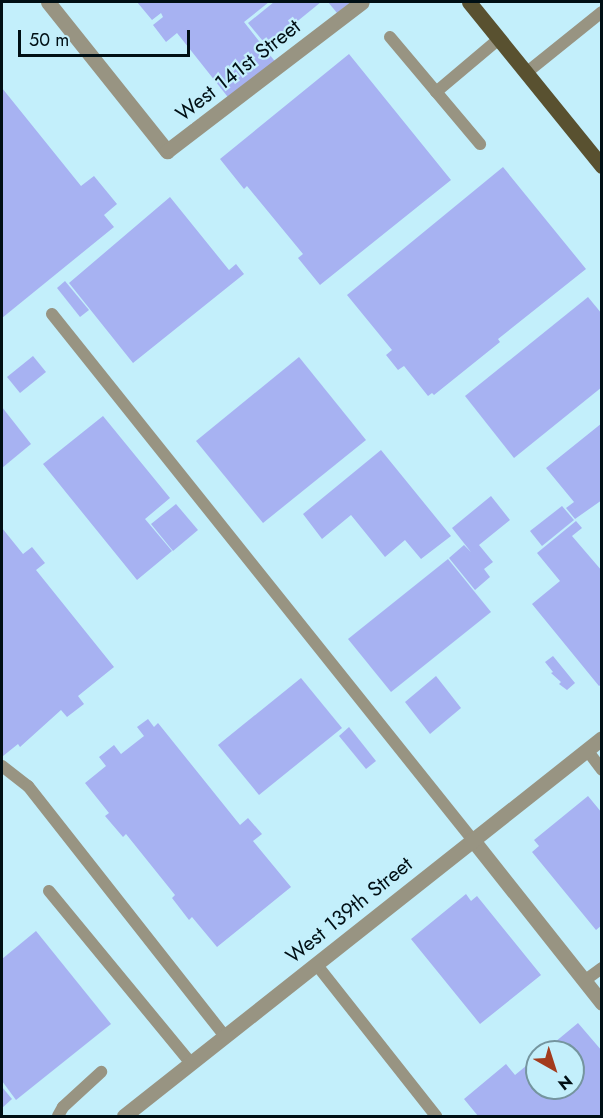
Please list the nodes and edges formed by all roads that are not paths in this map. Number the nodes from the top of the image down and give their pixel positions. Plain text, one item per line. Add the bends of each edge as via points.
1 (48, 2) edge
2 (362, 2) edge
3 (469, 2) edge
4 (602, 12) edge
5 (390, 37) dead end
6 (499, 39) junction
7 (526, 73) junction
8 (436, 92) junction
9 (480, 144) dead end
10 (602, 166) edge
11 (52, 314) dead end
12 (602, 738) edge
13 (587, 750) junction
14 (2, 766) edge
15 (602, 770) edge
16 (472, 840) junction
17 (49, 891) dead end
18 (316, 964) junction
19 (602, 968) edge
20 (584, 981) junction
21 (602, 1003) edge
22 (225, 1036) junction
23 (191, 1063) junction
24 (101, 1072) dead end
25 (58, 1116) edge
26 (124, 1116) edge
27 (436, 1116) edge

1 - 2 street, West 141st Street via 167,151
3 - 6 main road
4 - 7 lane
5 - 8 lane
6 - 7 main road
6 - 8 lane
7 - 10 main road
8 - 9 lane
11 - 16 lane
12 - 13 street, West 139th Street
13 - 15 lane
13 - 16 street, West 139th Street
14 - 22 lane via 28,786
16 - 18 street, West 139th Street
16 - 20 street
17 - 23 lane
18 - 22 street, West 139th Street
18 - 27 lane
19 - 20 lane
20 - 21 street
22 - 23 street, West 139th Street
23 - 26 street, West 139th Street
24 - 25 lane

